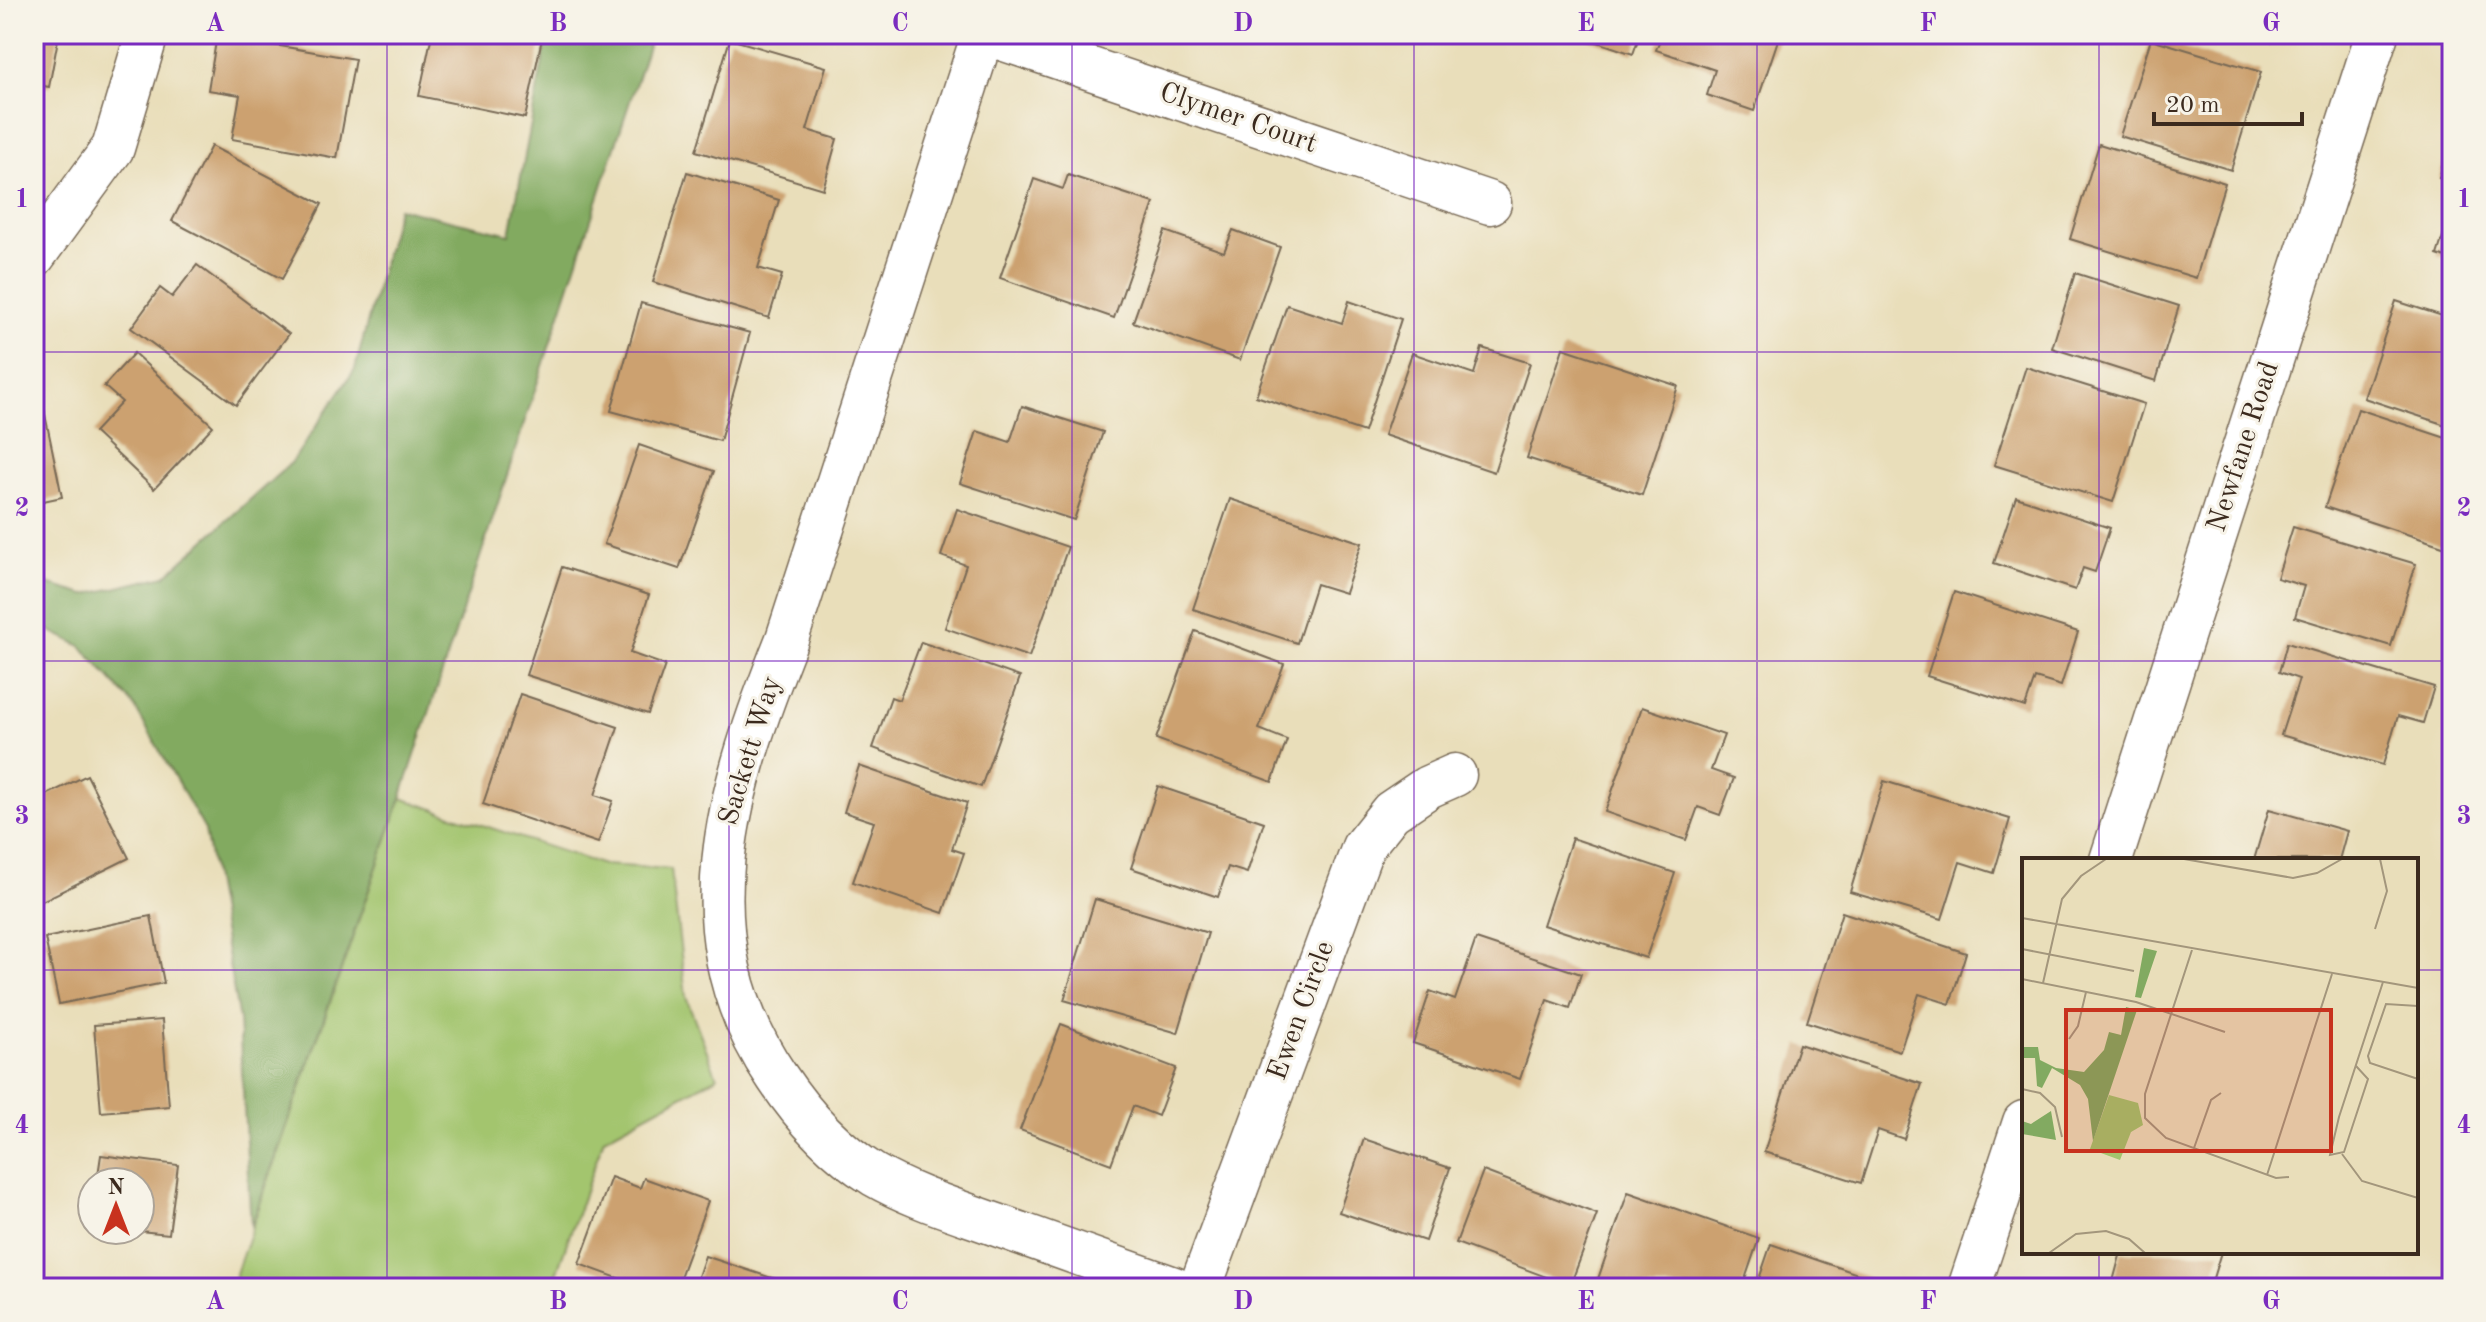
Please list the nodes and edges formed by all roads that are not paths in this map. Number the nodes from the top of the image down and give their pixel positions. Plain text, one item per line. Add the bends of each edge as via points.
1 (147, 34) edge
2 (985, 34) edge
3 (2377, 34) edge
4 (1490, 203) dead end
5 (34, 256) edge
6 (1455, 775) dead end
7 (2112, 858) edge
8 (2022, 1128) edge
9 (1174, 1288) edge
10 (1200, 1288) edge
11 (1969, 1288) edge

1 - 5 street via 113,148
2 - 4 street, Clymer Court
2 - 9 street, Sackett Way via 735,784 721,891 725,953 741,1014 767,1062 797,1107 831,1143 875,1175 936,1203
3 - 7 street, Newfane Road
6 - 10 street, Ewen Circle via 1391,812 1363,847
8 - 11 street

